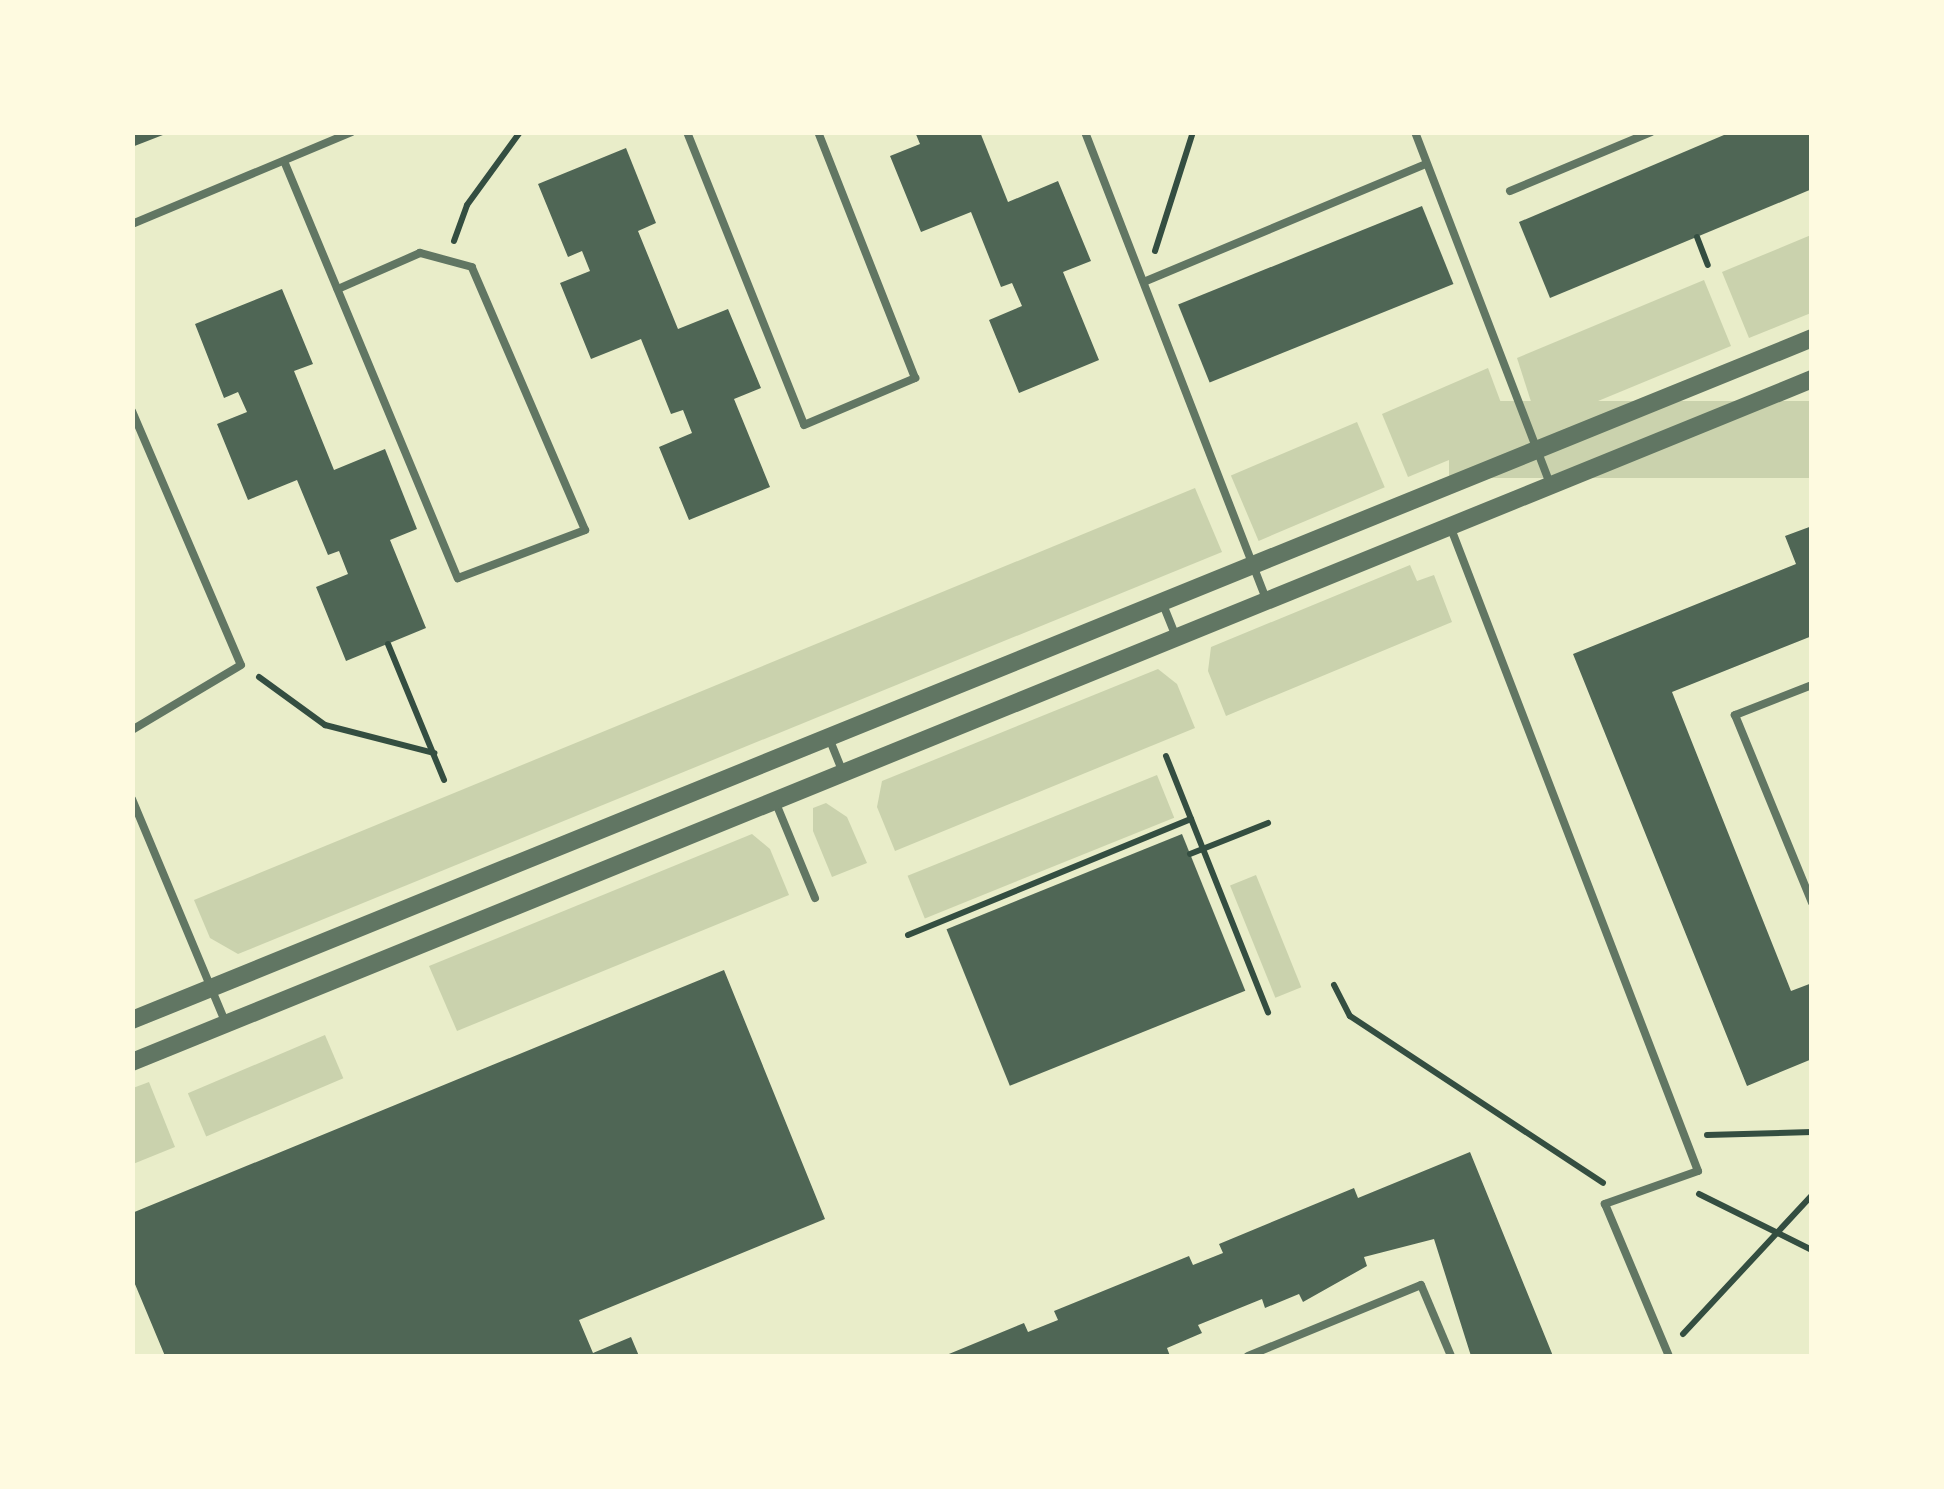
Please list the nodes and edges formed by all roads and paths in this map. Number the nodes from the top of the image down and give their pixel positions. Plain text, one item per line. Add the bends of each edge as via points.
1 (352, 132) edge
2 (520, 132) edge
3 (687, 132) edge
4 (818, 132) edge
5 (1085, 132) edge
6 (1193, 132) edge
7 (1415, 132) edge
8 (1651, 132) edge
9 (284, 161) junction
10 (1426, 164) junction
11 (1510, 191) dead end
12 (132, 224) edge
13 (1697, 236) dead end
14 (449, 255) junction
15 (1708, 265) dead end
16 (1146, 281) junction
17 (338, 289) junction
18 (1812, 338) edge
19 (1812, 378) edge
20 (132, 411) edge
21 (1536, 450) junction
22 (1550, 485) junction
23 (1450, 526) junction
24 (1251, 566) junction
25 (1267, 600) junction
26 (1162, 602) junction
27 (1176, 638) junction
28 (388, 644) dead end
29 (241, 664) junction
30 (1812, 685) edge
31 (132, 730) edge
32 (828, 738) junction
33 (434, 754) junction
34 (1166, 756) dead end
35 (843, 773) junction
36 (444, 780) dead end
37 (132, 799) edge
38 (775, 801) junction
39 (1191, 819) junction
40 (1268, 822) dead end
41 (1203, 849) junction
42 (1190, 854) dead end
43 (814, 898) dead end
44 (1812, 903) edge
45 (908, 935) dead end
46 (1334, 986) dead end
47 (212, 988) junction
48 (1268, 1012) dead end
49 (132, 1020) edge
50 (226, 1024) junction
51 (132, 1062) edge
52 (1812, 1132) edge
53 (1686, 1136) junction
54 (1671, 1181) junction
55 (1812, 1194) edge
56 (1625, 1197) junction
57 (1779, 1233) junction
58 (1812, 1250) edge
59 (1668, 1354) edge
60 (1248, 1356) edge
61 (1451, 1356) edge

1 - 9 lane
2 - 14 path via 467,204
3 - 4 lane via 804,424 915,378
5 - 16 lane
6 - 16 path
7 - 10 lane
8 - 11 lane
9 - 12 lane
9 - 17 lane
10 - 16 lane
10 - 21 lane
13 - 15 path
14 - 17 lane via 420,253
14 - 17 lane via 489,291 585,530 458,578
16 - 24 lane
18 - 21 street
19 - 22 street
20 - 29 lane
21 - 22 lane
21 - 24 street
22 - 23 street
23 - 25 street
23 - 53 lane
24 - 25 lane
24 - 26 street
25 - 27 street
26 - 27 lane
26 - 32 street
27 - 35 street
28 - 33 path
29 - 31 lane
29 - 33 path via 326,725
30 - 44 lane via 1735,715
32 - 35 lane
32 - 47 street
33 - 36 path
34 - 39 path
35 - 38 street
37 - 47 lane
38 - 43 lane
38 - 50 street
39 - 41 path
39 - 45 path
40 - 41 path
41 - 42 path
41 - 48 path
46 - 56 path via 1350,1016
47 - 49 street
47 - 50 lane
50 - 51 street
52 - 53 path
53 - 54 lane via 1698,1171
54 - 56 lane
54 - 57 path
55 - 57 path
56 - 59 lane via 1606,1204
57 - 58 path
57 - 59 path
60 - 61 lane via 1421,1284

